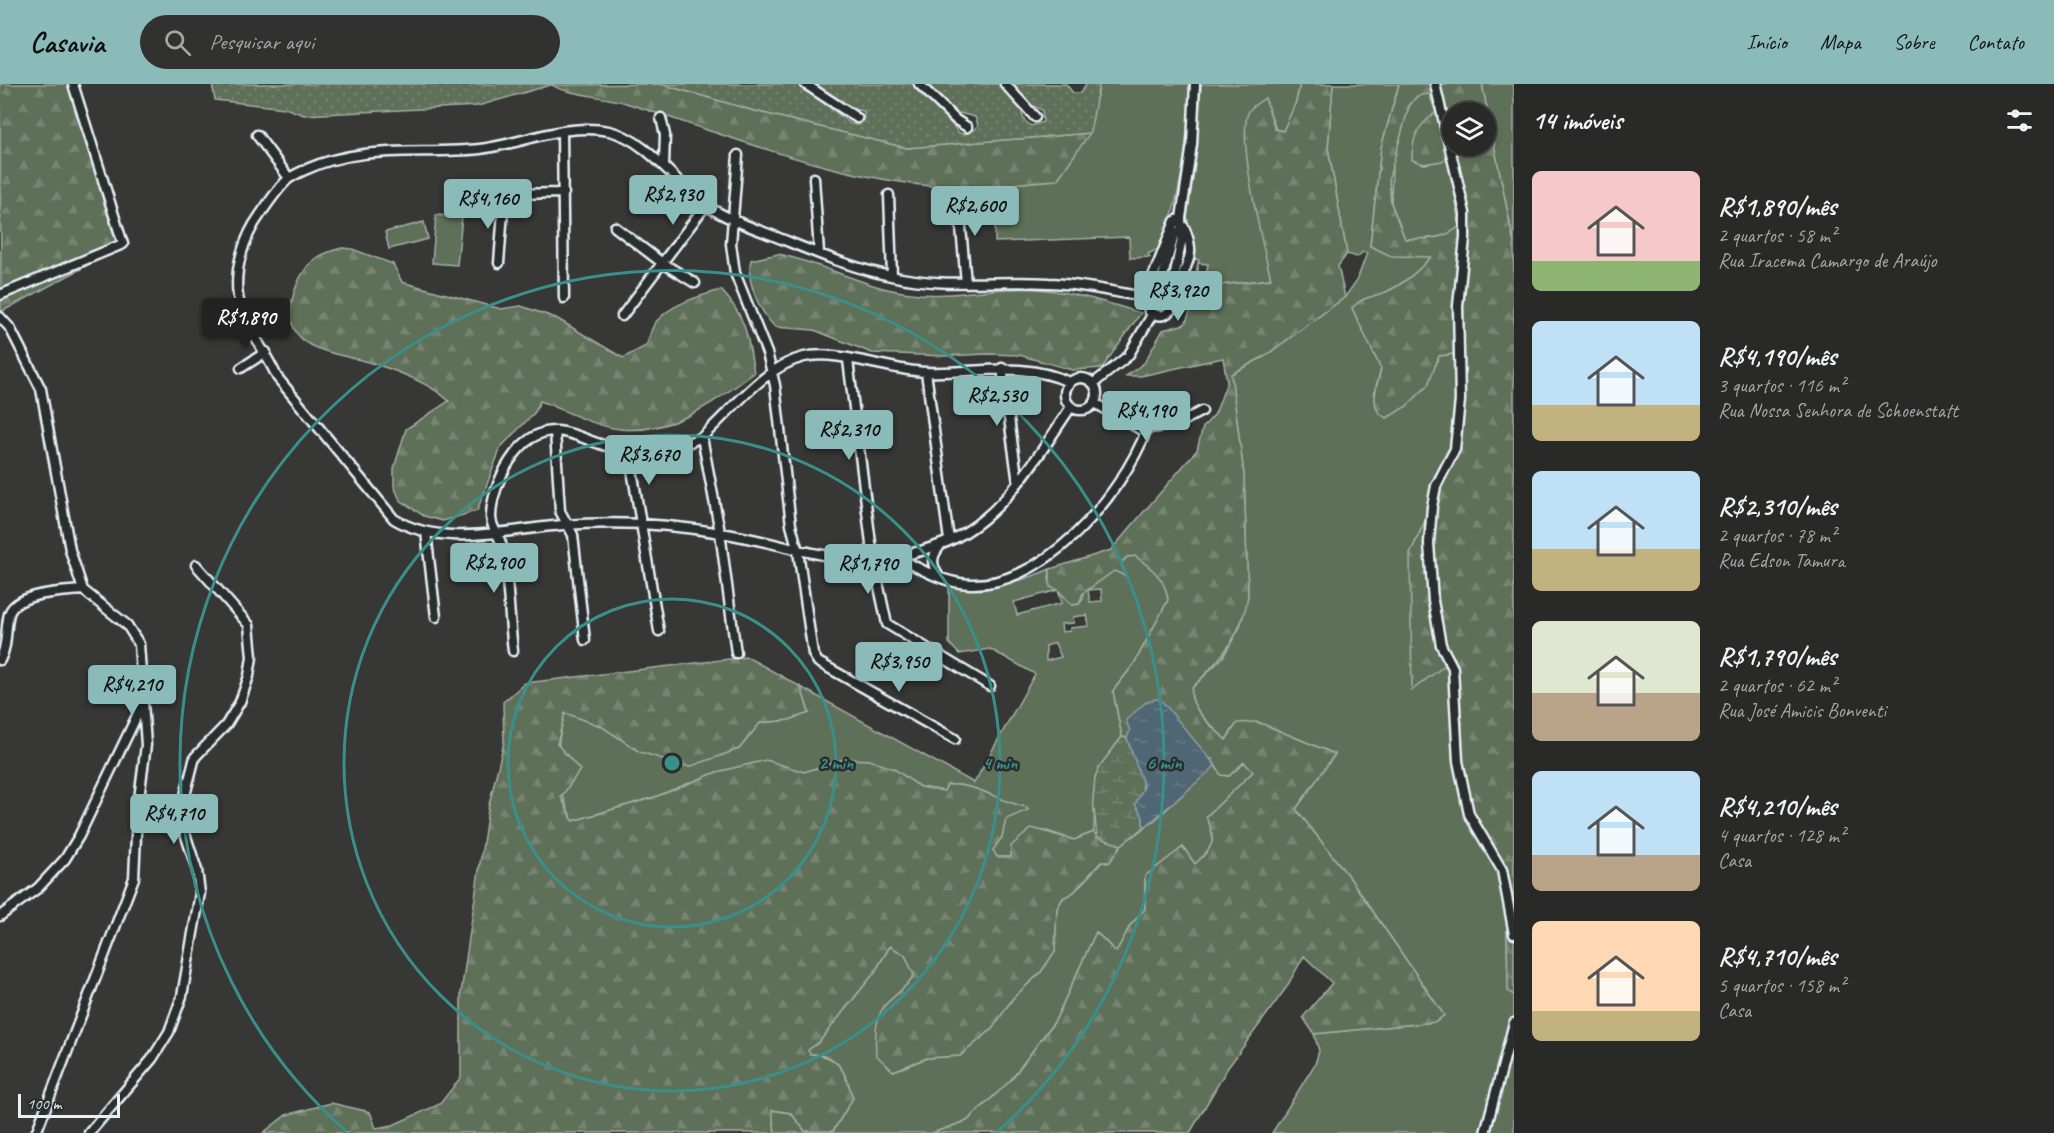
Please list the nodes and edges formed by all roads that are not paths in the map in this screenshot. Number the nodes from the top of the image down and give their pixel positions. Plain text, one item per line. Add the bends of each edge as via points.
1 (73, 84) edge
2 (805, 84) edge
3 (919, 84) edge
4 (1005, 84) edge
5 (1195, 84) edge
6 (1435, 84) edge
7 (1035, 117) dead end
8 (661, 118) dead end
9 (857, 118) dead end
10 (967, 127) dead end
11 (562, 132) junction
12 (257, 135) dead end
13 (738, 155) dead end
14 (664, 164) junction
15 (289, 178) junction
16 (814, 178) dead end
17 (564, 193) junction
18 (958, 194) dead end
19 (889, 195) dead end
20 (706, 205) junction
21 (1181, 218) junction
22 (734, 220) junction
23 (615, 226) dead end
24 (1175, 231) junction
25 (1185, 238) junction
26 (819, 254) junction
27 (499, 262) dead end
28 (661, 262) junction
29 (892, 276) junction
30 (1183, 278) junction
31 (695, 283) dead end
32 (966, 283) junction
33 (1169, 285) junction
34 (1146, 293) junction
35 (0, 295) edge
36 (564, 298) dead end
37 (1176, 301) junction
38 (1153, 314) junction
39 (622, 316) dead end
40 (0, 317) edge
41 (10, 328) junction
42 (0, 331) edge
43 (266, 352) junction
44 (848, 360) junction
45 (241, 368) dead end
46 (1002, 368) junction
47 (772, 371) junction
48 (926, 372) junction
49 (1069, 382) junction
50 (1094, 383) junction
51 (1095, 403) junction
52 (1071, 407) junction
53 (1202, 411) dead end
54 (1147, 429) junction
55 (555, 431) junction
56 (702, 437) junction
57 (629, 452) junction
58 (1018, 483) junction
59 (567, 525) junction
60 (643, 525) junction
61 (426, 532) junction
62 (495, 532) junction
63 (720, 532) junction
64 (945, 542) junction
65 (798, 551) junction
66 (896, 557) junction
67 (873, 559) junction
68 (196, 565) dead end
69 (939, 577) junction
70 (83, 590) junction
71 (436, 617) dead end
72 (659, 631) dead end
73 (585, 640) dead end
74 (513, 651) dead end
75 (736, 653) dead end
76 (0, 660) edge
77 (990, 686) dead end
78 (144, 701) junction
79 (955, 739) dead end
80 (0, 916) edge
81 (1514, 934) edge
82 (1514, 1023) edge
83 (36, 1133) edge
84 (89, 1133) edge
85 (1485, 1133) edge

1 - 35 street via 123,244
2 - 9 street
3 - 10 street
4 - 7 street
5 - 21 street via 1192,144
6 - 81 street via 1465,213 1465,238 1458,306 1460,400 1455,449 1436,486 1432,507 1429,543 1433,601 1441,645 1453,668 1458,761 1469,814 1503,870
8 - 14 street
11 - 14 street via 610,131
11 - 15 street via 481,148 368,153 324,162
11 - 17 street
12 - 15 street
13 - 22 street
14 - 20 street
15 - 43 street via 249,231 239,269 238,295 244,316
16 - 26 street
17 - 27 street via 510,194 504,199
17 - 36 street
18 - 32 street
19 - 29 street
20 - 22 street
20 - 28 street
21 - 24 street
21 - 25 street
21 - 34 street via 1175,221
22 - 26 street
22 - 47 street via 731,244 735,273
23 - 28 street
24 - 25 street
24 - 33 street
25 - 30 street via 1190,257
25 - 33 street
26 - 29 street
28 - 31 street
28 - 39 street
29 - 32 street
30 - 33 street
30 - 37 street
32 - 34 street via 1053,283
33 - 34 street
33 - 37 street
34 - 38 street via 1146,307
37 - 38 street via 1168,313
38 - 50 street via 1128,356
40 - 41 street
41 - 42 street
41 - 70 street via 41,389 70,550
43 - 45 street
43 - 61 street via 277,377 394,519
44 - 47 street via 834,356 805,357
44 - 48 street
44 - 67 street
46 - 48 street
46 - 49 street via 1033,369
46 - 58 street
47 - 56 street
47 - 65 street via 791,525
48 - 64 street
49 - 50 street via 1079,377
49 - 52 street via 1065,393
50 - 51 street
51 - 52 street via 1082,410
51 - 54 street via 1140,429
52 - 58 street
53 - 54 street via 1175,425
54 - 69 street via 1114,492 1044,561 1006,579 987,583 960,583
55 - 57 street
55 - 59 street via 560,511
55 - 62 street via 527,440 513,455 501,478 492,510 490,520
56 - 57 street via 671,448
56 - 63 street
57 - 60 street
58 - 64 street via 1002,503
59 - 60 street
59 - 62 street
59 - 73 street via 573,535
60 - 63 street
60 - 72 street
61 - 62 street
61 - 71 street
62 - 74 street via 502,544
63 - 65 street
63 - 75 street
64 - 66 street
64 - 69 street via 932,555 932,567
65 - 67 street
65 - 79 street via 813,654 818,662
66 - 67 street
66 - 69 street
67 - 77 street via 887,624
68 - 84 street via 249,625 249,676 226,725 195,756 183,803 181,821 200,893 182,996 152,1059
70 - 76 street via 19,601 10,612
70 - 78 street via 127,625 139,644
78 - 80 street via 65,859 38,888
78 - 83 street via 146,745 134,878
82 - 85 street

